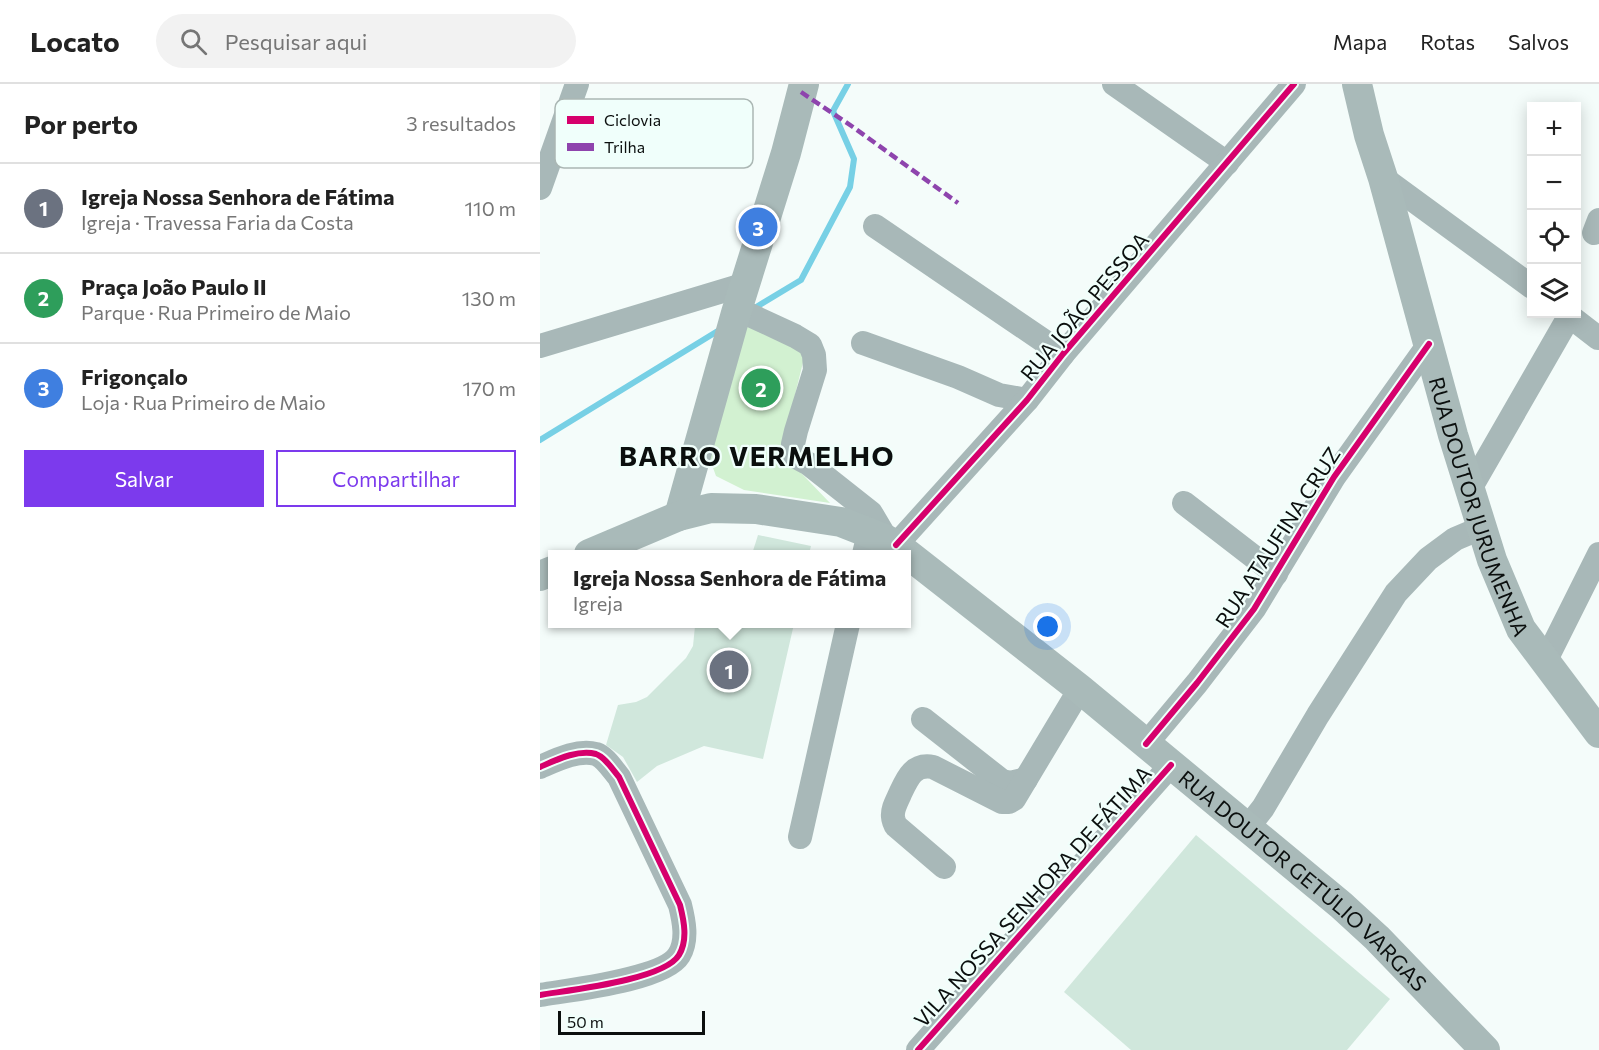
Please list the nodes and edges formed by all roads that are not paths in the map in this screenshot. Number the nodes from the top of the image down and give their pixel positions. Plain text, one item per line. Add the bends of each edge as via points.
1 (578, 84) edge
2 (804, 84) edge
3 (1114, 84) edge
4 (1294, 84) edge
5 (1357, 84) edge
6 (573, 99) edge
7 (555, 147) edge
8 (1227, 163) junction
9 (1383, 178) junction
10 (540, 188) edge
11 (875, 226) dead end
12 (1527, 283) edge
13 (741, 310) junction
14 (1567, 318) edge
15 (1574, 318) edge
16 (1598, 338) edge
17 (863, 343) dead end
18 (1429, 344) junction
19 (540, 346) edge
20 (1063, 354) junction
21 (1027, 399) junction
22 (1470, 489) junction
23 (1184, 503) dead end
24 (679, 516) junction
25 (1481, 528) junction
26 (879, 543) edge
27 (601, 550) edge
28 (1599, 554) edge
29 (911, 566) edge
30 (1276, 574) junction
31 (847, 628) edge
32 (1545, 662) junction
33 (1080, 689) junction
34 (923, 719) dead end
35 (1599, 734) edge
36 (1146, 744) junction
37 (1171, 765) junction
38 (540, 767) edge
39 (1026, 779) junction
40 (1248, 827) junction
41 (800, 837) dead end
42 (944, 867) dead end
43 (540, 996) edge
44 (918, 1050) edge
45 (1485, 1050) edge

1 - 6 street
2 - 13 main road
3 - 8 street
4 - 8 street, RUA JOÃO PESSOA
5 - 9 main road, RUA DOUTOR JURUMENHA
7 - 10 street
8 - 20 street, RUA JOÃO PESSOA
9 - 12 street
9 - 18 main road, RUA DOUTOR JURUMENHA
11 - 20 street
13 - 19 street
13 - 24 main road
13 - 26 street, RUA DOUTOR GETÚLIO VARGAS via 810,345 815,369 796,431 794,456 871,513
14 - 22 street
15 - 16 street
17 - 21 street via 999,395
18 - 22 main road, RUA DOUTOR JURUMENHA
18 - 30 street, RUA ATAUFINA CRUZ via 1334,477
20 - 21 street, RUA JOÃO PESSOA
21 - 26 street, RUA JOÃO PESSOA
22 - 25 main road, RUA DOUTOR JURUMENHA
23 - 30 street, RUA ATAUFINA CRUZ
24 - 26 main road, RUA DOUTOR GETÚLIO VARGAS via 711,508 756,509 840,522
24 - 27 main road, RUA DOUTOR GETÚLIO VARGAS
25 - 32 main road, RUA DOUTOR JURUMENHA via 1521,629
25 - 40 street via 1455,539 1428,559 1396,593
28 - 32 street
29 - 33 main road, RUA DOUTOR GETÚLIO VARGAS
30 - 36 street, RUA ATAUFINA CRUZ via 1247,618
31 - 41 street
32 - 35 main road, RUA DOUTOR JURUMENHA
33 - 36 main road, RUA DOUTOR GETÚLIO VARGAS
33 - 39 street
34 - 39 street via 1002,781
36 - 37 main road, RUA DOUTOR GETÚLIO VARGAS
37 - 40 main road, RUA DOUTOR GETÚLIO VARGAS
37 - 44 street, VILA NOSSA SENHORA DE FÁTIMA
38 - 43 street via 576,754 596,754 620,777 684,921 684,943 678,957 663,968 633,978
39 - 42 street via 1014,799 1002,802 933,767 925,765 908,775 892,818 896,826
40 - 45 main road, RUA DOUTOR GETÚLIO VARGAS via 1377,938

